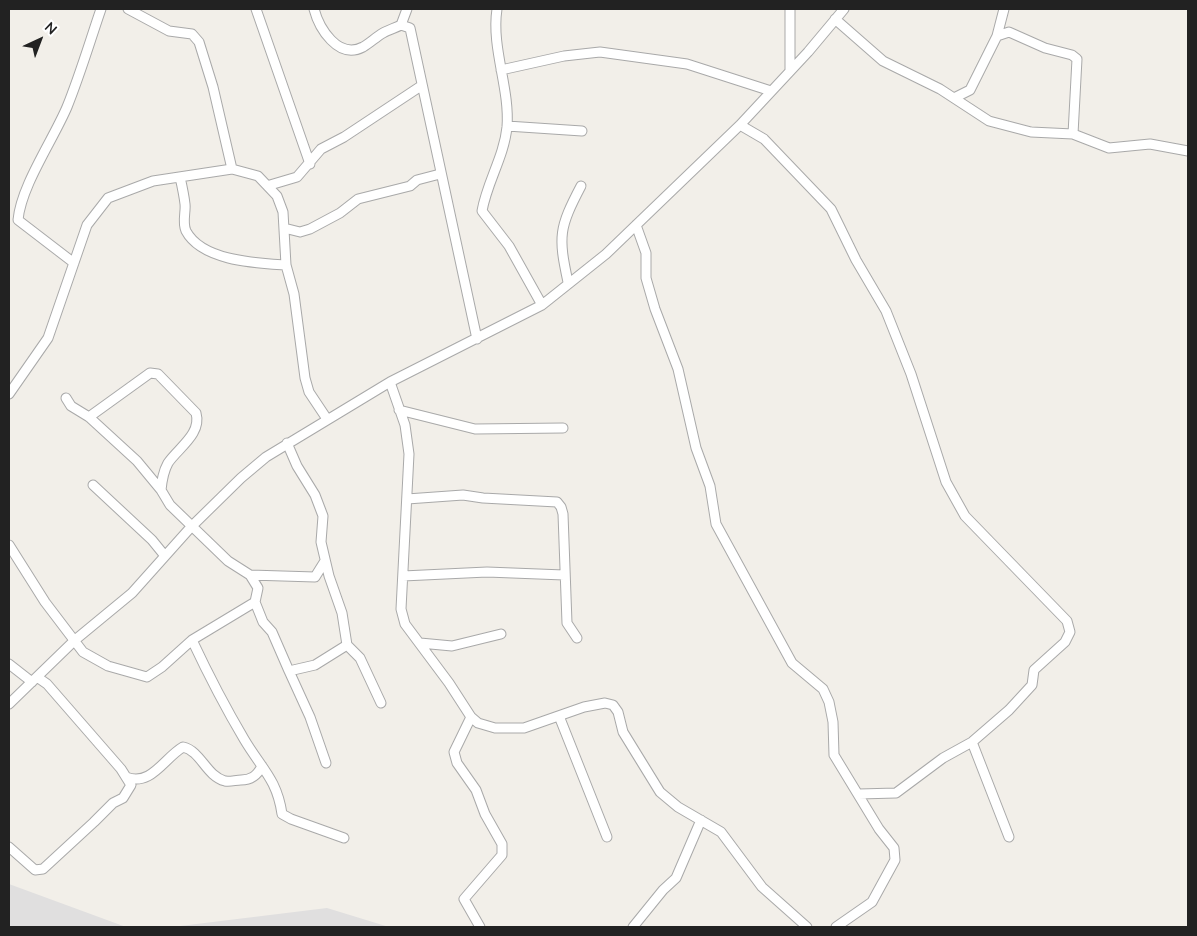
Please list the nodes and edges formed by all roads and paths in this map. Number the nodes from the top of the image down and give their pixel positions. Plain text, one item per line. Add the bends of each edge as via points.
1 (101, 9) edge
2 (128, 9) edge
3 (256, 9) edge
4 (314, 9) edge
5 (407, 9) edge
6 (497, 9) edge
7 (790, 9) edge
8 (844, 9) edge
9 (1004, 9) edge
10 (836, 19) junction
11 (401, 25) junction
12 (996, 36) junction
13 (501, 70) junction
14 (790, 71) junction
15 (421, 86) junction
16 (771, 91) junction
17 (954, 98) junction
18 (740, 125) junction
19 (507, 126) junction
20 (582, 131) dead end
21 (1072, 134) junction
22 (1188, 151) edge
23 (310, 164) junction
24 (232, 170) junction
25 (440, 174) junction
26 (180, 177) junction
27 (270, 185) junction
28 (581, 186) dead end
29 (636, 225) junction
30 (284, 228) junction
31 (74, 263) junction
32 (286, 265) junction
33 (568, 282) junction
34 (542, 305) junction
35 (477, 339) junction
36 (390, 382) junction
37 (9, 394) edge
38 (66, 398) dead end
39 (399, 410) junction
40 (89, 417) junction
41 (327, 419) junction
42 (563, 428) dead end
43 (287, 443) junction
44 (93, 485) dead end
45 (162, 490) junction
46 (407, 499) junction
47 (191, 527) junction
48 (9, 545) edge
49 (164, 556) junction
50 (325, 561) junction
51 (250, 575) junction
52 (564, 575) junction
53 (403, 576) junction
54 (315, 578) junction
55 (331, 583) junction
56 (255, 602) junction
57 (501, 634) dead end
58 (577, 638) dead end
59 (75, 640) junction
60 (192, 640) junction
61 (420, 643) junction
62 (347, 644) junction
63 (9, 664) edge
64 (289, 671) junction
65 (35, 679) junction
66 (380, 703) dead end
67 (9, 704) edge
68 (559, 716) junction
69 (471, 717) junction
70 (972, 742) junction
71 (326, 763) dead end
72 (262, 766) junction
73 (126, 777) junction
74 (859, 794) junction
75 (701, 820) junction
76 (607, 837) dead end
77 (1009, 837) dead end
78 (344, 838) dead end
79 (9, 847) edge
80 (480, 927) edge
81 (633, 927) edge
82 (807, 927) edge
83 (836, 927) edge

1 - 31 street via 67,108 30,184 18,220
2 - 24 street via 169,31 192,34 199,42
3 - 23 street
4 - 11 street via 318,26 333,42 352,50 363,48 382,33
5 - 11 street
6 - 13 street
7 - 14 street
8 - 10 street
9 - 12 street
10 - 14 street
10 - 17 street via 883,61
11 - 15 street via 410,28
12 - 17 street via 970,90
12 - 21 street via 1009,32 1045,48 1072,55 1077,60
13 - 16 street via 564,56 600,52 687,64
13 - 19 street
14 - 16 street
15 - 23 street via 344,137 321,148
15 - 25 street
16 - 18 street
17 - 21 street via 989,121 1031,132
18 - 29 street
18 - 70 street via 764,139 831,209 886,311 911,374 946,482 965,516 1067,622 1070,632 1065,642 1034,670 1032,685
19 - 20 street
19 - 34 street via 501,157 482,211 509,246
21 - 22 street via 1109,148 1150,144
23 - 27 street via 297,177
24 - 26 street
24 - 27 street via 258,176
25 - 30 street via 417,180 410,186 358,199 310,229 300,232
25 - 35 street
26 - 31 street via 153,181 108,198 87,225
26 - 32 street via 186,230 193,239 212,252 240,262
27 - 30 street via 277,196
28 - 33 street via 562,230 561,249
29 - 33 street via 606,254
29 - 74 street via 646,252 646,278 654,309 678,369 696,448 710,486 716,524 792,664 823,689 830,702 834,755
30 - 32 street
31 - 37 street via 48,338
32 - 41 street via 294,294 305,378 309,392
33 - 34 street
34 - 35 street
35 - 36 street
36 - 39 street
36 - 41 street
38 - 40 street via 71,406
39 - 42 street via 475,429
39 - 46 street via 405,425 409,454
40 - 45 street via 137,461
40 - 45 street via 150,373 158,374 196,414 197,419 192,435 169,462 162,478
41 - 43 street
43 - 47 street via 240,478
43 - 50 street via 323,516 321,542
44 - 49 street via 152,540
45 - 47 street via 170,505
46 - 52 street via 463,495 557,502 563,514
46 - 53 street
47 - 49 street
47 - 51 street via 228,561
48 - 59 street via 45,602
49 - 59 street via 132,593
50 - 54 street
50 - 55 street
51 - 54 street
51 - 56 street via 258,588
52 - 53 street via 488,572
52 - 58 street via 567,623
53 - 61 street via 400,609 405,624
54 - 55 street
55 - 62 street via 342,614
56 - 60 street
56 - 64 street
57 - 61 street via 452,646
59 - 60 street via 83,652 108,666 147,677
59 - 65 street
60 - 72 street via 219,696
61 - 69 street
62 - 64 street via 315,665
62 - 66 street via 360,658
63 - 65 street
64 - 71 street
65 - 67 street
65 - 73 street via 47,684
68 - 69 street via 524,728 495,728 478,723
68 - 75 street via 584,707 605,703 613,705 623,732 660,792 678,808
68 - 76 street
69 - 80 street via 454,752 502,844 502,855 464,899
70 - 74 street via 943,758 896,793
70 - 77 street
72 - 73 street via 258,774 248,780 225,781 208,770 190,749 183,747 150,776 139,781
72 - 78 street via 274,781 282,814
73 - 79 street via 131,785 122,798 43,869 35,870
74 - 83 street via 879,830 894,848 895,860 872,902
75 - 81 street via 676,878
75 - 82 street via 721,832 762,886

